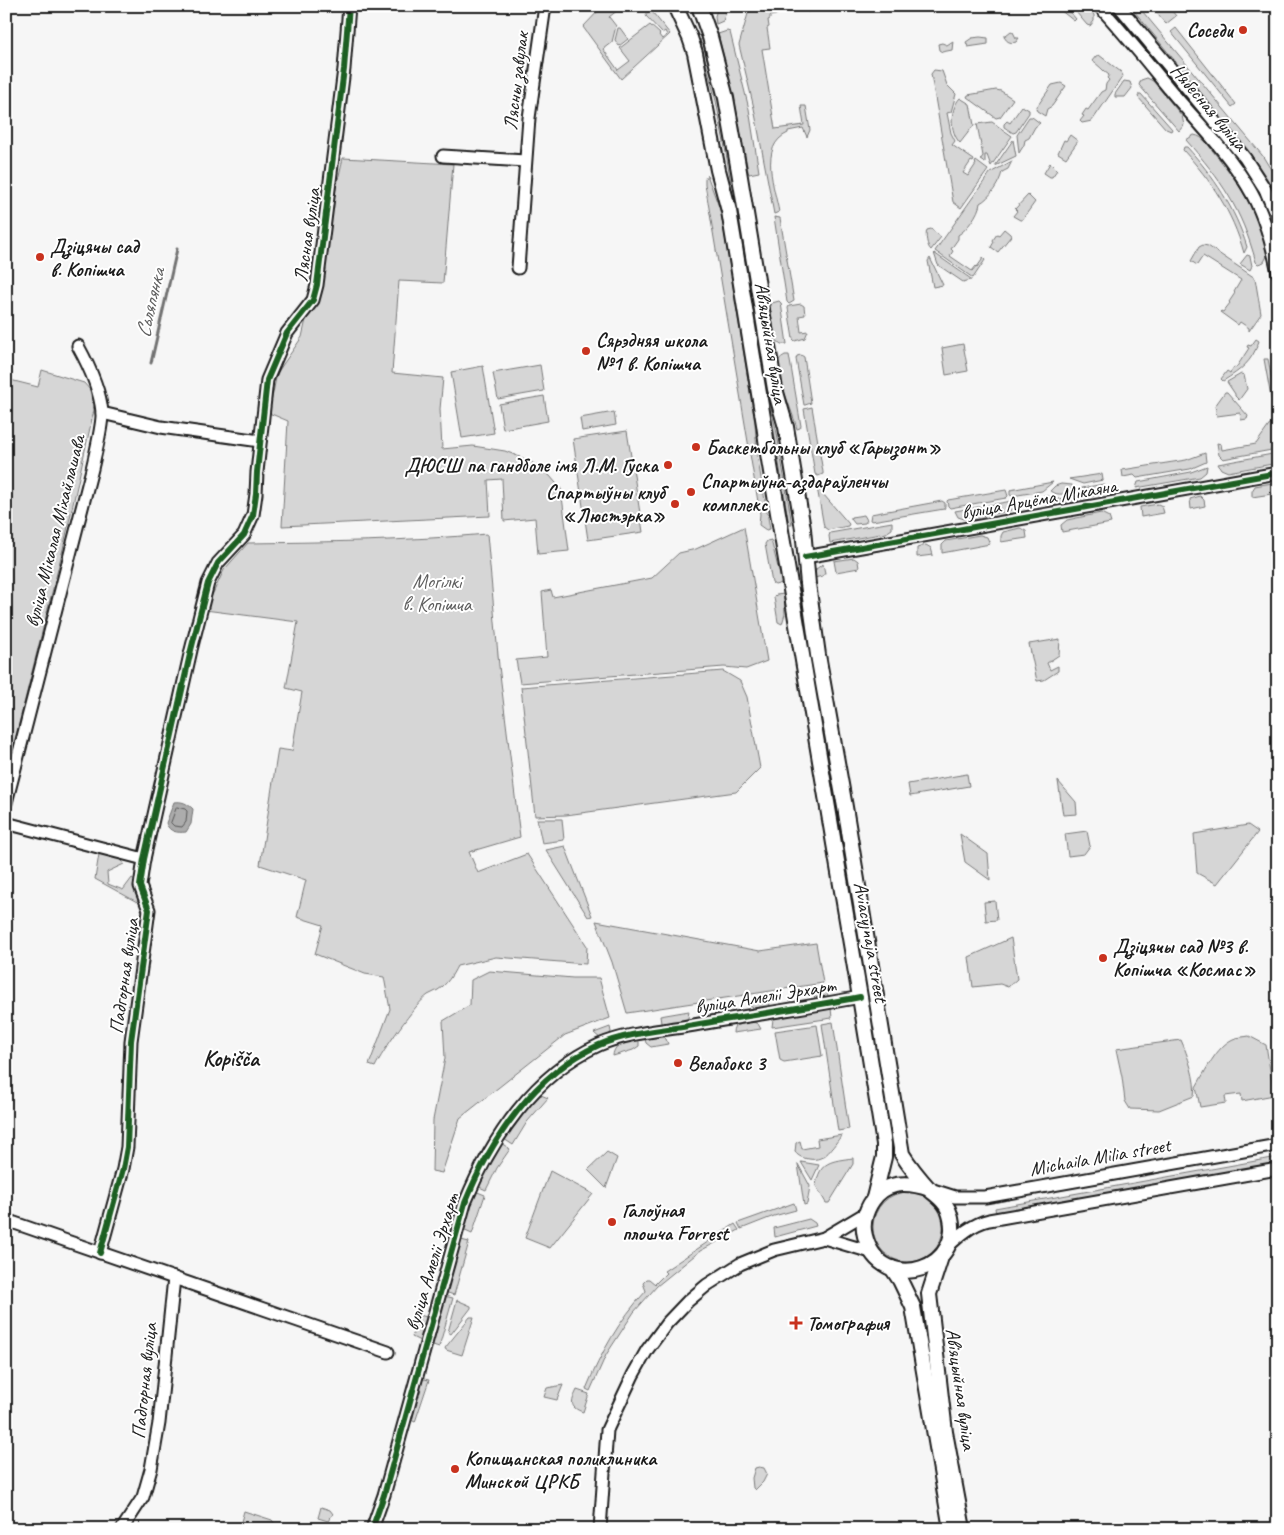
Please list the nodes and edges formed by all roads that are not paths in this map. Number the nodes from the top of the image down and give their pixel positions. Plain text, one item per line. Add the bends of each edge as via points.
1 (349, 6) edge
2 (545, 6) edge
3 (675, 6) edge
4 (699, 6) edge
5 (1100, 6) edge
6 (1119, 6) edge
7 (1217, 123) junction
8 (1204, 130) junction
9 (443, 156) dead end
10 (525, 160) junction
11 (1278, 220) edge
12 (518, 268) dead end
13 (1278, 274) edge
14 (78, 346) dead end
15 (102, 413) junction
16 (260, 440) junction
17 (1278, 472) edge
18 (805, 557) junction
19 (786, 560) junction
20 (218, 563) joint
21 (6, 803) edge
22 (6, 823) edge
23 (144, 859) junction
24 (860, 997) junction
25 (1278, 1145) edge
26 (1278, 1169) edge
27 (930, 1189) junction
28 (874, 1198) junction
29 (866, 1213) junction
30 (6, 1220) edge
31 (824, 1238) junction
32 (871, 1252) junction
33 (944, 1252) junction
34 (100, 1253) junction
35 (892, 1268) junction
36 (174, 1278) junction
37 (388, 1352) dead end
38 (122, 1529) edge
39 (372, 1529) edge
40 (600, 1529) edge
41 (950, 1529) edge
42 (963, 1529) edge

1 - 16 street, Лясная вуліца via 317,285 313,300 287,333 267,380
2 - 10 street, Лясны завулак
3 - 19 main road, Авіяцыйная вуліца via 694,53 729,211
4 - 18 main road, Авіяцыйная вуліца via 719,69 731,124 775,389 787,436 803,529
5 - 8 street, Нябесная вуліца
6 - 7 street, Нябесная вуліца
7 - 8 street
7 - 11 street, Нябесная вуліца via 1259,178
8 - 13 street, Нябесная вуліца via 1235,166 1253,195 1270,238
9 - 10 street, Лясны завулак
10 - 12 street, Лясны завулак
14 - 15 street via 87,362
15 - 16 street via 161,427
15 - 21 street, вуліца Мікалая Міхайлашава via 92,469
16 - 20 street, Лясная вуліца via 253,515 244,534
17 - 18 street, вуліца Арцёма Мікаяна
18 - 19 main road
18 - 27 main road, Авіяцыйная вуліца via 818,655 902,1154
19 - 24 main road, Авіяцыйная вуліца
20 - 23 street, Падгорная вуліца via 208,583 191,650
22 - 23 street
23 - 34 street, Падгорная вуліца via 140,886 149,910 131,1041 127,1147
24 - 28 main road, Aviacyjnaja street via 884,1144
24 - 39 street, вуліца Амеліі Эрхарт via 604,1043 562,1067 526,1101 484,1162 465,1203
25 - 27 street, Michaila Milia street via 985,1197 955,1197
26 - 33 street via 979,1222
27 - 28 main road via 898,1184 887,1187
27 - 33 main road via 944,1202 950,1217 952,1231
28 - 29 main road
29 - 31 street
29 - 32 main road via 864,1233
30 - 34 street
31 - 32 street
31 - 40 street via 774,1250 740,1264 707,1285 667,1323 647,1350 607,1430
32 - 35 main road
33 - 35 main road via 929,1266 919,1270 908,1272
33 - 42 main road, Авіяцыйная вуліца via 929,1299 945,1432
34 - 36 street
35 - 41 main road, Авіяцыйная вуліца via 913,1306
36 - 37 street
36 - 38 street, Падгорная вуліца via 152,1469 143,1496

